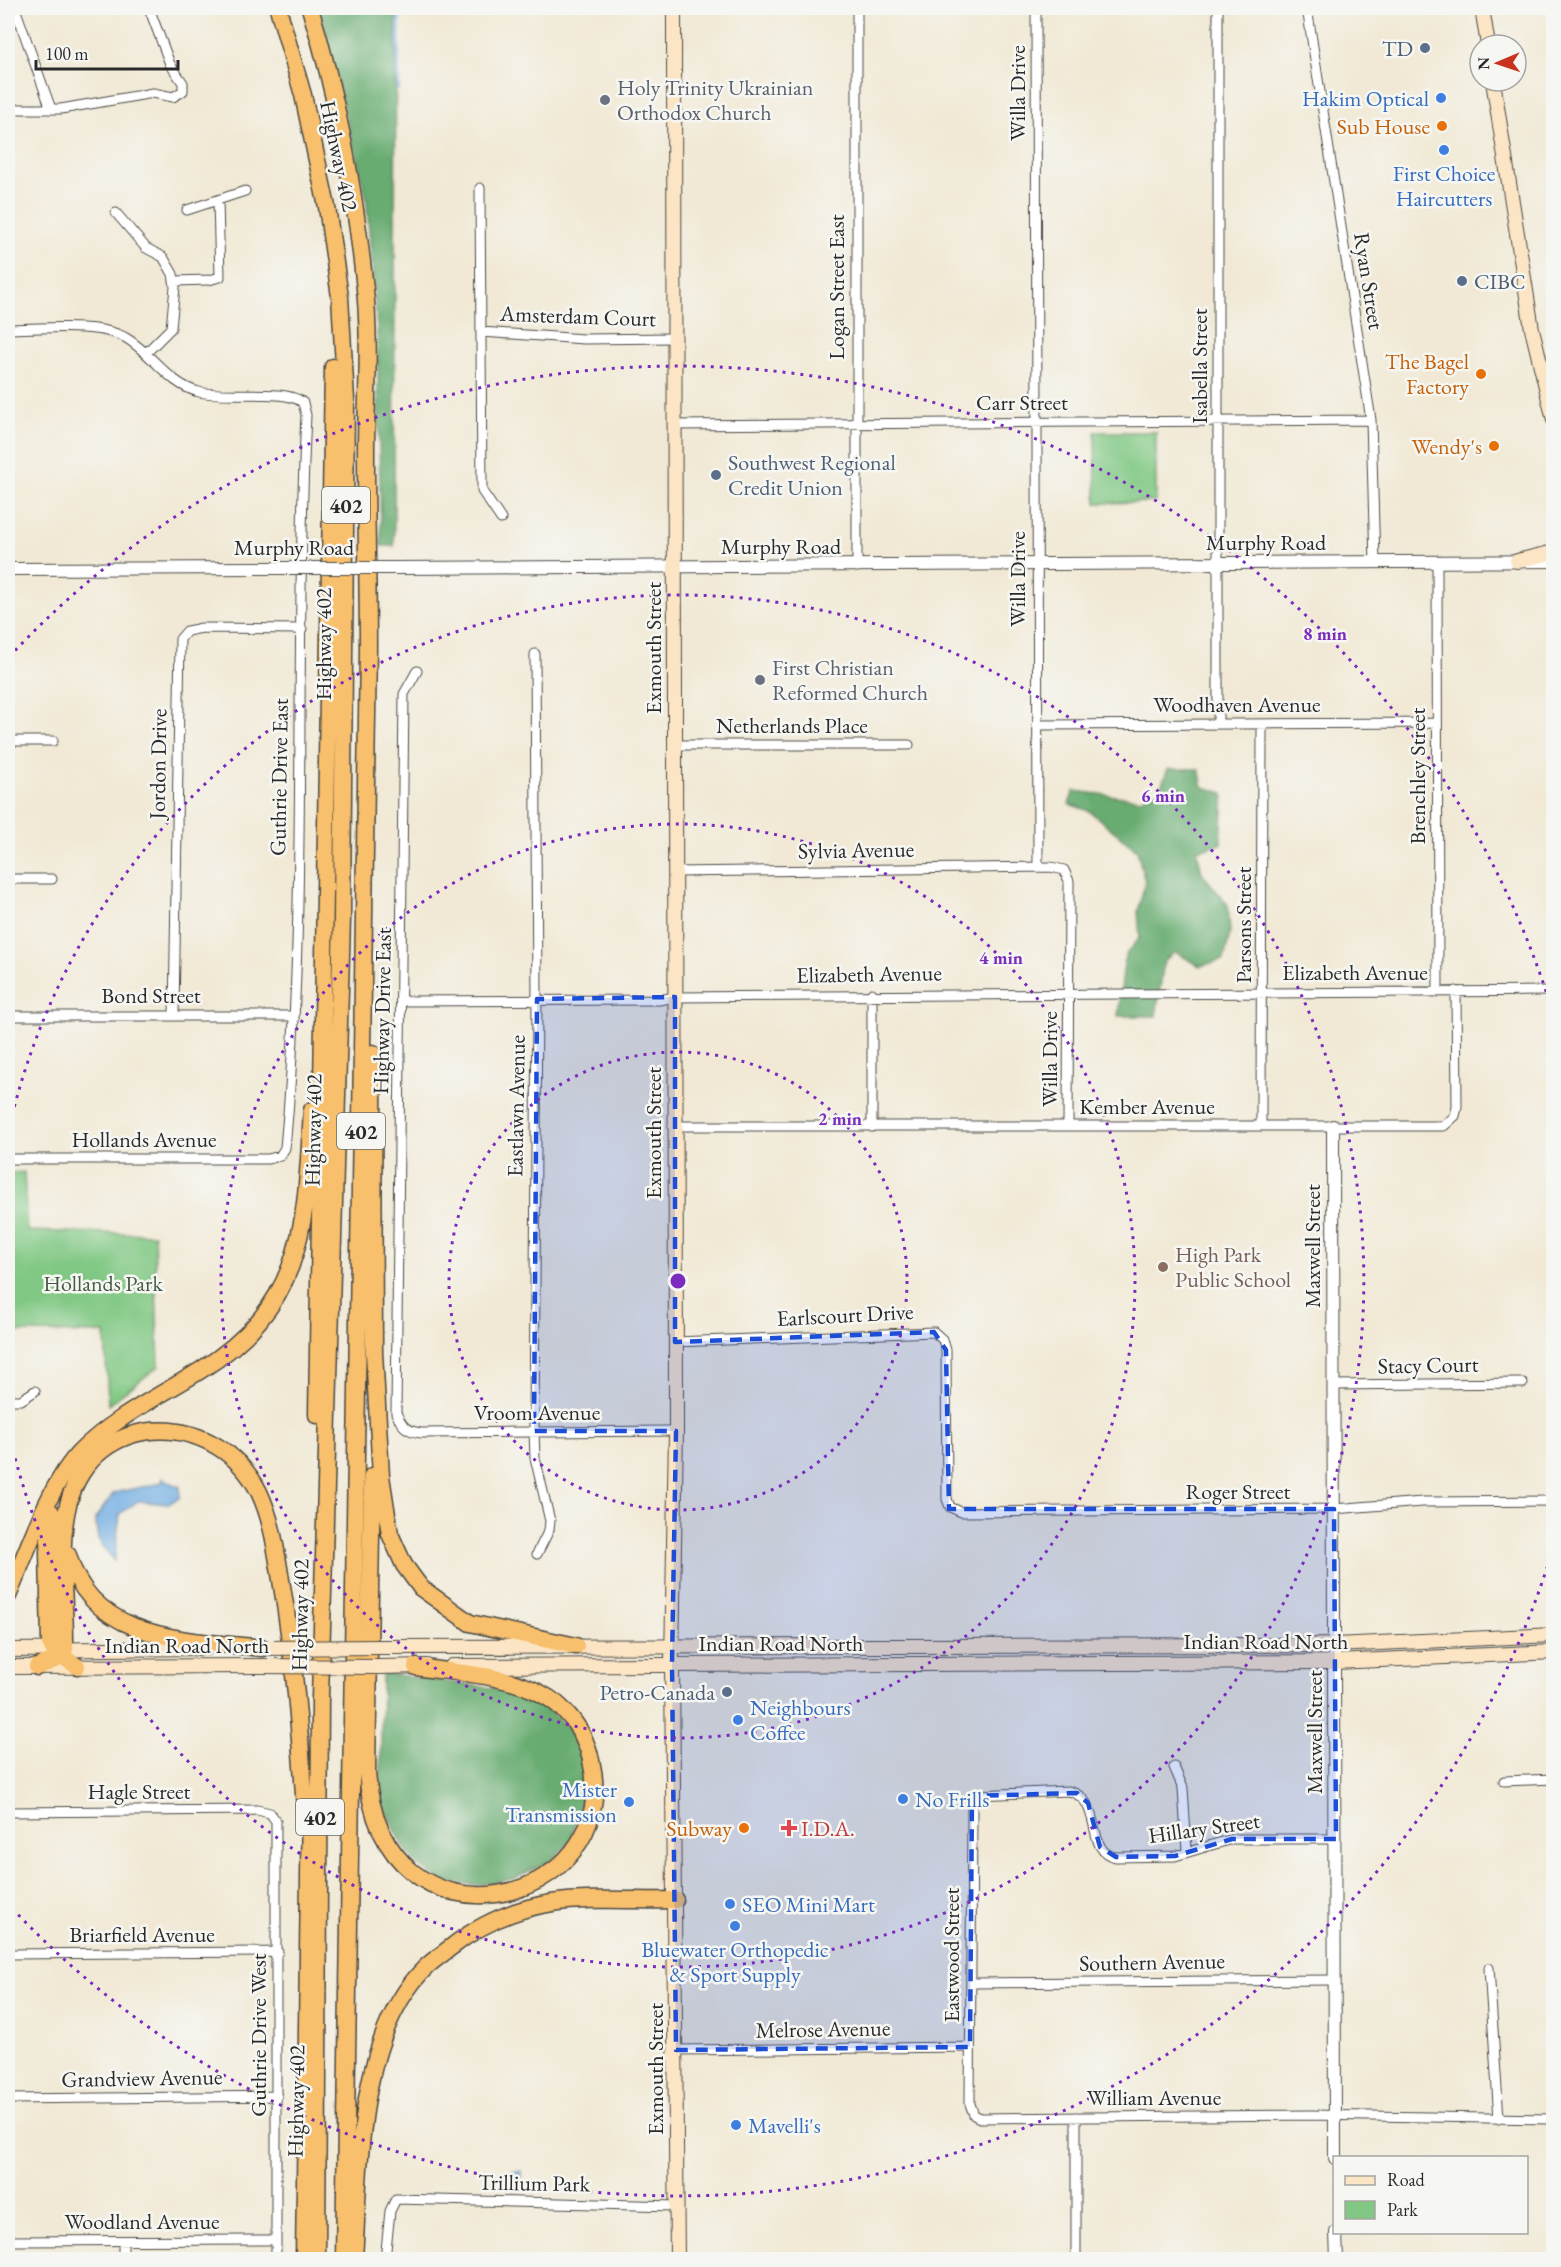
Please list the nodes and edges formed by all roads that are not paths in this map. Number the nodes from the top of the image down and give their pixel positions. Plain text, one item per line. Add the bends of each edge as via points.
1 (15, 8) edge
2 (149, 8) edge
3 (278, 8) edge
4 (309, 8) edge
5 (674, 8) edge
6 (857, 8) edge
7 (1036, 8) edge
8 (1218, 8) edge
9 (1307, 8) edge
10 (1482, 8) edge
11 (1486, 33) edge
12 (1495, 93) edge
13 (303, 95) junction
14 (8, 109) edge
15 (51, 109) junction
16 (480, 188) dead end
17 (245, 191) dead end
18 (218, 200) junction
19 (187, 210) dead end
20 (116, 213) dead end
21 (174, 281) junction
22 (8, 329) edge
23 (481, 332) junction
24 (673, 338) junction
25 (146, 353) junction
26 (1219, 420) junction
27 (1371, 420) junction
28 (1554, 420) edge
29 (1038, 421) junction
30 (855, 423) junction
31 (674, 425) junction
32 (501, 519) dead end
33 (1554, 552) edge
34 (1437, 561) junction
35 (1516, 561) junction
36 (1554, 561) edge
37 (1375, 563) junction
38 (1218, 564) junction
39 (1036, 565) junction
40 (674, 567) junction
41 (856, 567) junction
42 (8, 569) edge
43 (302, 628) junction
44 (368, 649) junction
45 (535, 654) dead end
46 (417, 671) dead end
47 (1436, 723) junction
48 (1218, 724) junction
49 (1262, 724) junction
50 (1037, 725) junction
51 (8, 741) edge
52 (53, 741) dead end
53 (675, 745) junction
54 (909, 745) dead end
55 (1038, 867) junction
56 (674, 872) junction
57 (8, 879) edge
58 (52, 879) dead end
59 (342, 919) junction
60 (322, 967) junction
61 (1438, 991) junction
62 (1456, 991) junction
63 (1554, 991) edge
64 (1263, 992) junction
65 (872, 993) junction
66 (1069, 993) junction
67 (675, 997) junction
68 (537, 999) junction
69 (402, 1001) junction
70 (174, 1014) junction
71 (8, 1016) edge
72 (294, 1016) junction
73 (673, 1126) junction
74 (1068, 1126) junction
75 (1261, 1126) junction
76 (1333, 1126) junction
77 (872, 1127) junction
78 (280, 1156) joint
79 (8, 1159) edge
80 (675, 1342) junction
81 (374, 1352) junction
82 (1523, 1383) dead end
83 (1333, 1385) junction
84 (35, 1391) dead end
85 (8, 1400) edge
86 (402, 1426) joint
87 (534, 1431) junction
88 (676, 1431) junction
89 (947, 1482) joint
90 (53, 1494) junction
91 (1554, 1501) edge
92 (1334, 1509) junction
93 (64, 1530) junction
94 (537, 1554) dead end
95 (8, 1596) edge
96 (1554, 1635) edge
97 (672, 1645) junction
98 (1334, 1645) junction
99 (576, 1646) junction
100 (263, 1648) junction
101 (8, 1650) edge
102 (59, 1651) junction
103 (1554, 1652) edge
104 (1335, 1662) junction
105 (672, 1664) junction
106 (77, 1666) junction
107 (8, 1667) edge
108 (37, 1667) junction
109 (416, 1667) junction
110 (1174, 1767) dead end
111 (1554, 1779) edge
112 (1504, 1781) dead end
113 (976, 1795) joint
114 (8, 1812) edge
115 (270, 1813) joint
116 (1336, 1839) junction
117 (1187, 1851) junction
118 (307, 1852) junction
119 (675, 1900) junction
120 (278, 1952) junction
121 (8, 1954) edge
122 (1489, 1968) dead end
123 (1335, 1980) junction
124 (971, 1983) junction
125 (970, 2047) junction
126 (676, 2050) junction
127 (278, 2096) junction
128 (8, 2099) edge
129 (974, 2115) joint
130 (1076, 2117) junction
131 (1334, 2117) junction
132 (1498, 2119) junction
133 (1554, 2119) edge
134 (1335, 2156) edge
135 (676, 2206) junction
136 (1336, 2234) edge
137 (276, 2240) junction
138 (8, 2241) edge
139 (123, 2241) junction
140 (123, 2259) edge
141 (276, 2259) edge
142 (304, 2259) edge
143 (317, 2259) edge
144 (327, 2259) edge
145 (344, 2259) edge
146 (354, 2259) edge
147 (385, 2259) edge
148 (677, 2259) edge
149 (1076, 2259) edge
150 (1337, 2259) edge

1 - 15 street
2 - 15 street via 170,64 183,83 180,95 153,93
3 - 13 highway, Highway 402 / 402
4 - 44 highway, Highway 402 / 402 via 322,48 364,281
5 - 24 main road, Exmouth Street
6 - 30 street, Logan Street East
7 - 29 street, Willa Drive
8 - 26 street, Isabella Street
9 - 27 street, Ryan Street
10 - 11 main road
12 - 28 main road via 1532,329
13 - 59 highway, Highway 402 / 402 via 330,226 343,340 346,597
13 - 60 highway via 326,260 334,375
14 - 15 street
16 - 23 street, Amsterdam Court
17 - 18 street
18 - 19 street
18 - 21 street via 220,277
20 - 21 street via 146,248 163,256
21 - 25 street via 171,328
22 - 25 street via 105,331 125,337
23 - 24 street, Amsterdam Court via 584,339
23 - 32 street, Amsterdam Court via 482,491
24 - 31 main road, Exmouth Street
25 - 43 street, Guthrie Drive East via 175,380 198,392 292,396 305,408
26 - 27 street, Carr Street
26 - 29 street, Carr Street
26 - 38 street, Isabella Street
27 - 37 street, Ryan Street
29 - 30 street, Carr Street
29 - 39 street, Willa Drive
30 - 31 street, Carr Street
30 - 41 street, Logan Street East
31 - 40 main road, Exmouth Street
33 - 35 main road
34 - 35 street, Murphy Road
34 - 37 street, Murphy Road
34 - 47 street, Brenchley Street
35 - 36 street, Murphy Road
37 - 38 street, Murphy Road
38 - 39 street, Murphy Road
38 - 48 street, Isabella Street
39 - 41 street, Murphy Road
39 - 50 street, Willa Drive
40 - 41 street, Murphy Road
40 - 42 street, Murphy Road, bridge
40 - 53 main road, Exmouth Street
43 - 70 street, Jordon Drive via 202,628 187,631 180,639
43 - 72 street, Guthrie Drive East
44 - 81 highway via 375,803
44 - 145 highway, Highway 402 / 402
45 - 68 street, Eastlawn Avenue
46 - 69 street, Highway Drive East via 404,694
47 - 49 street, Woodhaven Avenue
47 - 61 street, Brenchley Street
48 - 49 street, Woodhaven Avenue
48 - 50 street, Woodhaven Avenue
49 - 64 street, Parsons Street
50 - 55 street, Willa Drive
51 - 52 street
53 - 54 street, Netherlands Place
53 - 56 main road, Exmouth Street
55 - 56 street, Sylvia Avenue
55 - 66 street, Willa Drive via 1059,869 1067,875
56 - 67 main road, Exmouth Street
57 - 58 street
59 - 143 highway, Highway 402 / 402 via 320,1698
59 - 144 highway via 344,1022 330,1698
60 - 90 highway via 307,1185 302,1230 290,1272 271,1306 239,1342 200,1371 110,1425 68,1466
60 - 118 highway via 321,1220
61 - 62 street, Elizabeth Avenue
61 - 64 street, Elizabeth Avenue
62 - 63 street, Elizabeth Avenue
62 - 76 street, Kember Avenue via 1457,1107 1451,1122 1444,1126
64 - 66 street, Elizabeth Avenue
64 - 75 street, Parsons Street
65 - 66 street, Elizabeth Avenue
65 - 67 street, Elizabeth Avenue
65 - 77 street
66 - 74 street, Willa Drive
67 - 68 street, Elizabeth Avenue
67 - 73 main road, Exmouth Street
68 - 69 street, Elizabeth Avenue
68 - 87 street, Eastlawn Avenue
69 - 86 street, Highway Drive East via 396,1413
70 - 71 street, Bond Street
70 - 72 street, Bond Street
72 - 78 street, Guthrie Drive East via 285,1148
73 - 77 street, Kember Avenue
73 - 80 main road, Exmouth Street
74 - 75 street, Kember Avenue
74 - 77 street, Kember Avenue
75 - 76 street, Kember Avenue
76 - 83 street, Maxwell Street
78 - 79 street, Hollands Avenue
80 - 88 main road, Exmouth Street
80 - 89 street, Earlscourt Drive via 934,1332 943,1340 946,1350
81 - 99 highway via 384,1501 390,1534 412,1578 434,1600 470,1623
81 - 109 highway via 367,1772 373,1813 399,1859 431,1884 483,1896 529,1886 567,1857 589,1816 594,1779 582,1734 564,1710 529,1688
82 - 83 street, Stacy Court
83 - 92 street, Maxwell Street
84 - 85 street via 21,1400
86 - 87 street, Vroom Avenue via 421,1433
87 - 88 street, Vroom Avenue
87 - 94 street, Eastlawn Avenue via 535,1458 550,1521
88 - 97 main road, Exmouth Street
89 - 92 street, Roger Street via 948,1504 961,1512
90 - 95 highway
90 - 102 highway via 48,1619
91 - 92 street, Roger Street via 1422,1502
92 - 98 street, Maxwell Street
93 - 100 highway via 68,1557 78,1580 120,1622 151,1634
93 - 102 highway
93 - 118 highway via 69,1499 85,1469 108,1447 137,1434 169,1430 201,1437 231,1455 252,1480 269,1519 285,1605
96 - 98 main road, Indian Road North
97 - 98 main road, Indian Road North
97 - 99 main road, Indian Road North
97 - 105 main road, Exmouth Street
98 - 104 street, Maxwell Street
99 - 100 main road, Indian Road North, bridge
100 - 102 main road, Indian Road North
101 - 102 main road, Indian Road North
102 - 106 highway
102 - 108 highway
103 - 104 main road, Indian Road North
104 - 105 main road, Indian Road North
104 - 116 street, Maxwell Street
105 - 109 main road, Indian Road North
105 - 119 main road, Exmouth Street
106 - 108 main road, Indian Road North
106 - 109 main road, Indian Road North, bridge
107 - 108 main road, Indian Road North
110 - 117 street via 1183,1788
111 - 112 street
113 - 117 street, Hillary Street via 1077,1793 1088,1803 1100,1847 1109,1856 1167,1857
113 - 124 street, Eastwood Street via 972,1800
114 - 115 street, Hagle Street
115 - 120 street, Guthrie Drive West via 278,1827
116 - 117 street, Hillary Street via 1232,1839
116 - 123 street, Maxwell Street
118 - 142 highway
119 - 126 main road, Exmouth Street
119 - 146 highway via 554,1903 504,1914 463,1938 424,1968 399,2002 375,2064 364,2124
120 - 121 street, Briarfield Avenue
120 - 127 street, Guthrie Drive West
122 - 132 street
123 - 124 street, Southern Avenue
123 - 131 street, Maxwell Street
124 - 125 street, Eastwood Street
125 - 126 street, Melrose Avenue
125 - 129 street, Eastwood Street via 970,2104
126 - 135 main road, Exmouth Street
127 - 128 street, Grandview Avenue
127 - 137 street, Guthrie Drive West
129 - 130 street, William Avenue
130 - 131 street, William Avenue
130 - 149 street
131 - 132 street, William Avenue
131 - 134 street, Maxwell Street
132 - 133 street, William Avenue
135 - 147 street, Trillium Park via 396,2199 392,2203
135 - 148 main road, Exmouth Street
136 - 150 street
137 - 139 street, Woodland Avenue
137 - 141 street, Guthrie Drive West
138 - 139 street, Woodland Avenue
139 - 140 street

